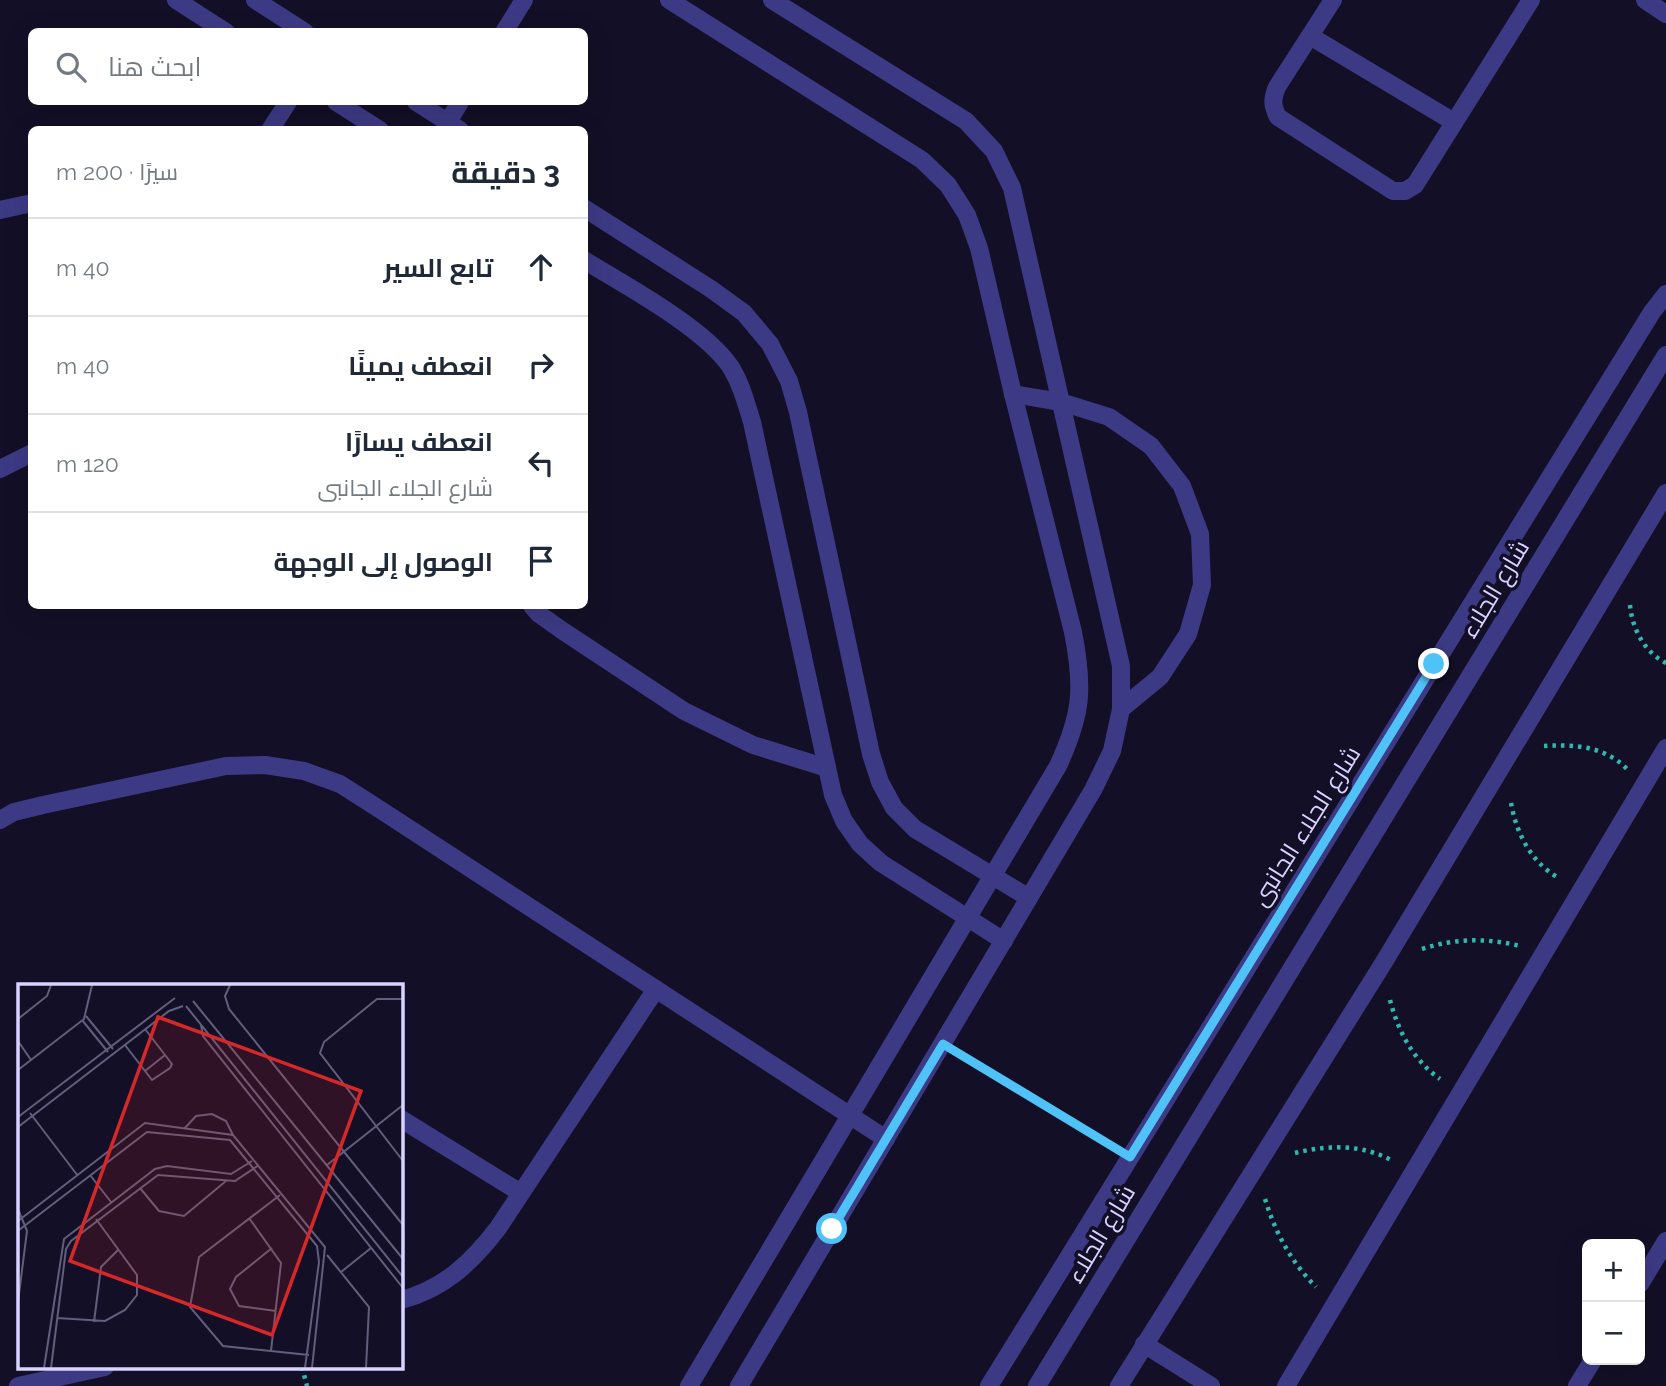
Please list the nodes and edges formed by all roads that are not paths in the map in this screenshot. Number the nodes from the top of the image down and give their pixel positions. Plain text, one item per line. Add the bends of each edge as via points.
1 (176, 0) edge
2 (255, 0) edge
3 (524, 0) edge
4 (669, 0) edge
5 (772, 0) edge
6 (1333, 0) edge
7 (1531, 0) edge
8 (1645, 0) edge
9 (1666, 14) edge
10 (220, 28) edge
11 (299, 28) edge
12 (506, 28) edge
13 (1310, 36) junction
14 (286, 105) edge
15 (341, 105) edge
16 (421, 105) edge
17 (459, 105) edge
18 (1454, 122) junction
19 (273, 126) edge
20 (374, 126) edge
21 (454, 126) edge
22 (28, 204) edge
23 (0, 210) edge
24 (588, 211) edge
25 (590, 263) edge
26 (1666, 294) edge
27 (1666, 355) edge
28 (1013, 394) junction
29 (1060, 402) junction
30 (28, 455) edge
31 (0, 469) edge
32 (1666, 493) edge
33 (534, 609) edge
34 (1121, 709) junction
35 (1666, 748) edge
36 (827, 768) junction
37 (0, 820) edge
38 (993, 875) junction
39 (1029, 898) junction
40 (967, 918) junction
41 (1004, 941) junction
42 (656, 989) junction
43 (850, 1115) junction
44 (402, 1120) edge
45 (886, 1139) junction
46 (521, 1193) junction
47 (1666, 1241) edge
48 (1645, 1276) edge
49 (402, 1300) edge
50 (1144, 1344) junction
51 (1590, 1365) edge
52 (100, 1368) edge
53 (18, 1386) edge
54 (689, 1386) edge
55 (739, 1386) edge
56 (989, 1386) edge
57 (1037, 1386) edge
58 (1119, 1386) edge
59 (1211, 1386) edge
60 (1286, 1386) edge
61 (1577, 1386) edge

1 - 10 street
2 - 11 street
3 - 12 street
4 - 28 street via 922,160 948,184 967,215 979,248
5 - 29 street via 966,121 994,151 1012,188
6 - 13 street
7 - 18 street
8 - 9 street
13 - 18 street
13 - 18 street via 1273,97 1273,108 1278,117 1393,191 1415,185
14 - 19 street
15 - 20 street
16 - 21 street
17 - 21 street
22 - 23 street
24 - 38 street via 744,313 770,344 798,412 880,782 894,808 915,829
25 - 36 street via 709,343 729,366 743,393
26 - 56 street, شارع الجلاء الجانبى
27 - 57 street, شارع الجلاء
28 - 29 street
28 - 38 street via 1073,632 1080,700 1073,733 1058,766
29 - 34 street via 1121,666
29 - 34 street via 1109,417 1151,446 1182,486 1200,534 1202,585 1188,634 1160,677
30 - 31 street
32 - 50 street via 1384,962
33 - 36 street via 684,711 753,745
34 - 39 street via 1112,751
35 - 60 street
36 - 40 street via 844,821 860,844 881,863
37 - 42 street via 43,805 226,766 304,771 340,784
38 - 39 street
38 - 40 street
39 - 41 street
40 - 41 street
40 - 43 street
41 - 45 street
42 - 43 street
42 - 46 street
43 - 45 street
43 - 54 street
44 - 46 street
45 - 55 street
46 - 49 street via 476,1257 448,1280
47 - 48 street
50 - 58 street
50 - 59 street
51 - 61 street
52 - 53 street

